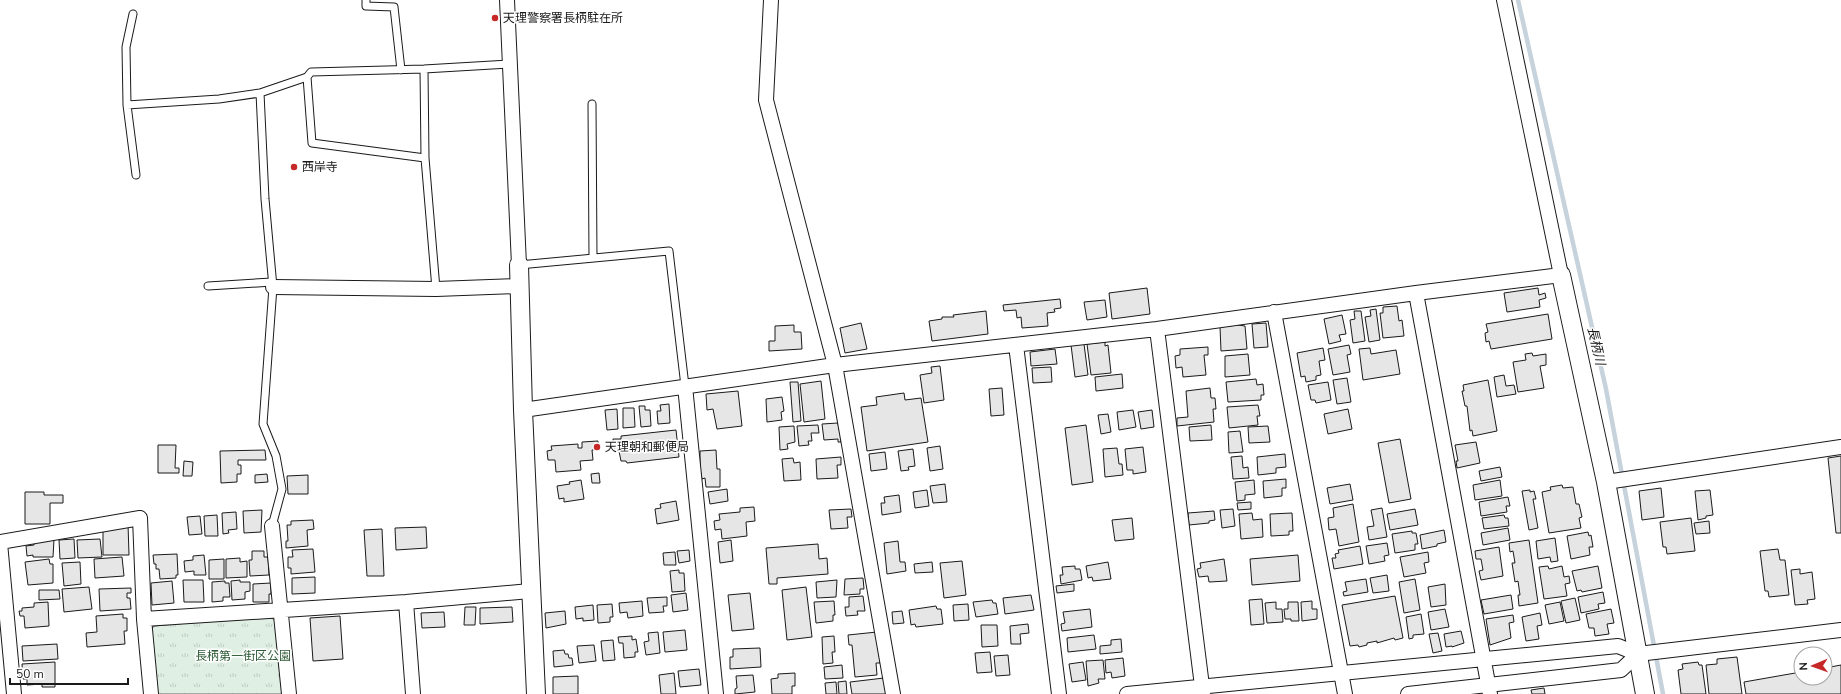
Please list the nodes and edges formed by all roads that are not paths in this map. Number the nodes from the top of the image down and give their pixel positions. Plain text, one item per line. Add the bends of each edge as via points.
1 (366, 0) edge
2 (507, 0) edge
3 (771, 0) edge
4 (1504, 0) edge
5 (394, 3) edge
6 (133, 14) dead end
7 (509, 64) junction
8 (424, 69) junction
9 (402, 70) junction
10 (307, 77) junction
11 (260, 93) junction
12 (592, 104) dead end
13 (126, 105) junction
14 (425, 158) junction
15 (136, 175) dead end
16 (593, 258) junction
17 (519, 265) junction
18 (1561, 275) junction
19 (273, 284) junction
20 (208, 286) dead end
21 (519, 286) junction
22 (436, 289) junction
23 (1416, 293) junction
24 (1274, 312) junction
25 (1158, 329) junction
26 (1016, 345) junction
27 (835, 365) junction
28 (684, 386) junction
29 (523, 410) junction
30 (1841, 447) edge
31 (1606, 482) junction
32 (272, 526) joint
33 (0, 542) edge
34 (530, 591) junction
35 (406, 602) junction
36 (281, 610) junction
37 (144, 619) junction
38 (1841, 630) edge
39 (1638, 654) junction
40 (1484, 659) junction
41 (1341, 673) junction
42 (1489, 690) edge
43 (1203, 691) edge
44 (14, 694) edge
45 (150, 694) edge
46 (289, 694) edge
47 (412, 694) edge
48 (536, 694) edge
49 (716, 694) edge
50 (893, 694) edge
51 (1060, 694) edge
52 (1127, 694) edge
53 (1345, 694) edge
54 (1408, 694) edge
55 (1645, 694) edge

1 - 5 lane via 366,6
2 - 7 street
3 - 27 street via 766,100
4 - 18 street
5 - 9 lane
6 - 13 lane via 126,47
7 - 8 lane
7 - 17 street
8 - 9 lane
8 - 14 lane
9 - 10 lane via 311,72
10 - 11 lane
10 - 14 lane via 312,143
11 - 13 lane via 219,99
11 - 19 lane via 265,199
12 - 16 lane
13 - 15 lane
14 - 22 lane
16 - 17 lane
16 - 28 lane via 669,252
17 - 21 street
18 - 23 street
18 - 31 street
19 - 20 lane
19 - 22 street
19 - 32 lane via 263,424 276,456 282,489
21 - 22 street
21 - 29 street
23 - 24 street
23 - 40 street
24 - 25 street
24 - 41 street
25 - 26 street
25 - 43 street
26 - 27 street
26 - 51 street
27 - 28 street
27 - 50 street
28 - 29 street
28 - 49 street
29 - 34 street
30 - 31 street
31 - 39 street
32 - 36 street
33 - 37 street via 140,518
33 - 44 street
34 - 35 street
34 - 48 street
35 - 36 street
35 - 47 street
36 - 37 street
36 - 46 street
37 - 45 street
38 - 39 street
39 - 40 street via 1618,646
39 - 42 street via 1621,670
39 - 55 street
40 - 41 street
40 - 42 street
41 - 43 street
41 - 53 street
42 - 54 street
43 - 52 street

